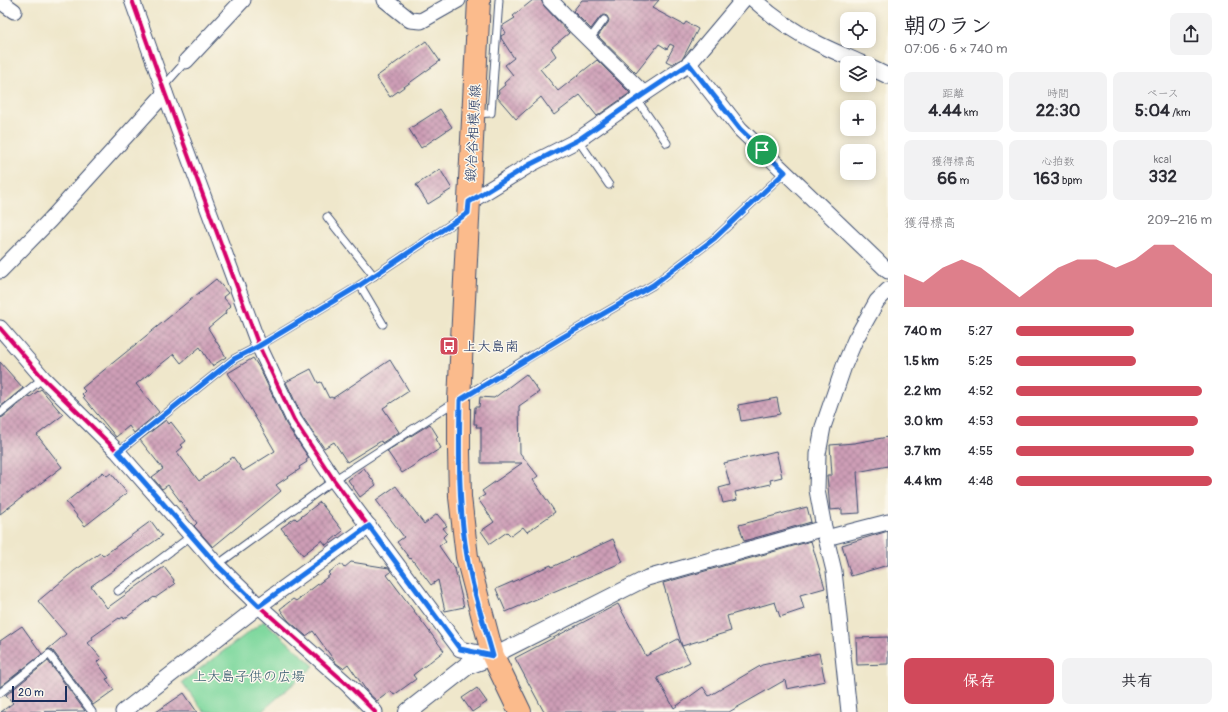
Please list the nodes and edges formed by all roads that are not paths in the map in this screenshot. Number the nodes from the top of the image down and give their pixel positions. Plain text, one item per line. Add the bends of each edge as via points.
1 (132, 0) edge
2 (385, 0) edge
3 (458, 0) edge
4 (479, 0) edge
5 (498, 0) edge
6 (550, 0) edge
7 (743, 0) edge
8 (754, 0) edge
9 (240, 1) edge
10 (604, 20) dead end
11 (589, 40) junction
12 (846, 56) edge
13 (186, 61) joint
14 (689, 64) junction
15 (876, 70) edge
16 (888, 76) edge
17 (164, 90) junction
18 (641, 97) junction
19 (474, 114) junction
20 (578, 140) junction
21 (667, 143) dead end
22 (785, 172) junction
23 (609, 185) dead end
24 (469, 208) junction
25 (327, 217) dead end
26 (0, 270) edge
27 (888, 271) edge
28 (374, 276) junction
29 (360, 285) junction
30 (888, 290) edge
31 (383, 324) dead end
32 (0, 328) edge
33 (259, 346) junction
34 (43, 378) junction
35 (460, 400) junction
36 (0, 413) edge
37 (118, 452) junction
38 (334, 480) junction
39 (888, 522) edge
40 (369, 526) junction
41 (825, 533) junction
42 (192, 536) junction
43 (217, 565) junction
44 (118, 591) dead end
45 (259, 606) junction
46 (493, 656) junction
47 (0, 693) edge
48 (92, 712) edge
49 (123, 712) edge
50 (375, 712) edge
51 (408, 712) edge
52 (520, 712) edge
53 (849, 712) edge

1 - 17 street
2 - 3 street via 410,20 421,21
4 - 19 main road, 鍛冶谷相模原線
5 - 19 lane via 491,113
6 - 11 street
7 - 14 street
8 - 12 street via 789,28
9 - 13 street
10 - 11 lane
11 - 18 street
13 - 17 lane
14 - 18 street
14 - 22 street via 740,129
15 - 16 street
17 - 26 street via 50,220
17 - 33 street
18 - 20 street
18 - 21 lane
19 - 24 main road, 鍛冶谷相模原線
20 - 23 lane
20 - 24 street via 531,164
22 - 27 street
22 - 35 lane via 715,238 653,285
24 - 28 lane
24 - 35 main road, 鍛冶谷相模原線
25 - 28 lane
28 - 29 lane
29 - 31 lane
29 - 33 lane
30 - 41 street via 877,301 855,340 823,427 818,454 817,490
32 - 34 street
33 - 37 lane via 234,359
33 - 38 street via 294,420
34 - 36 lane
34 - 37 street
35 - 38 lane
35 - 46 main road, 鍛冶谷相模原線 via 460,497 467,557
37 - 42 street
38 - 40 street
38 - 43 lane
39 - 41 street
40 - 45 street
40 - 46 street via 460,649
41 - 46 street via 647,578
41 - 53 street via 834,571
42 - 43 street
42 - 44 lane
43 - 45 street
45 - 49 street
45 - 50 street
46 - 51 street via 468,665
46 - 52 main road, 鍛冶谷相模原線
47 - 48 lane via 49,654

